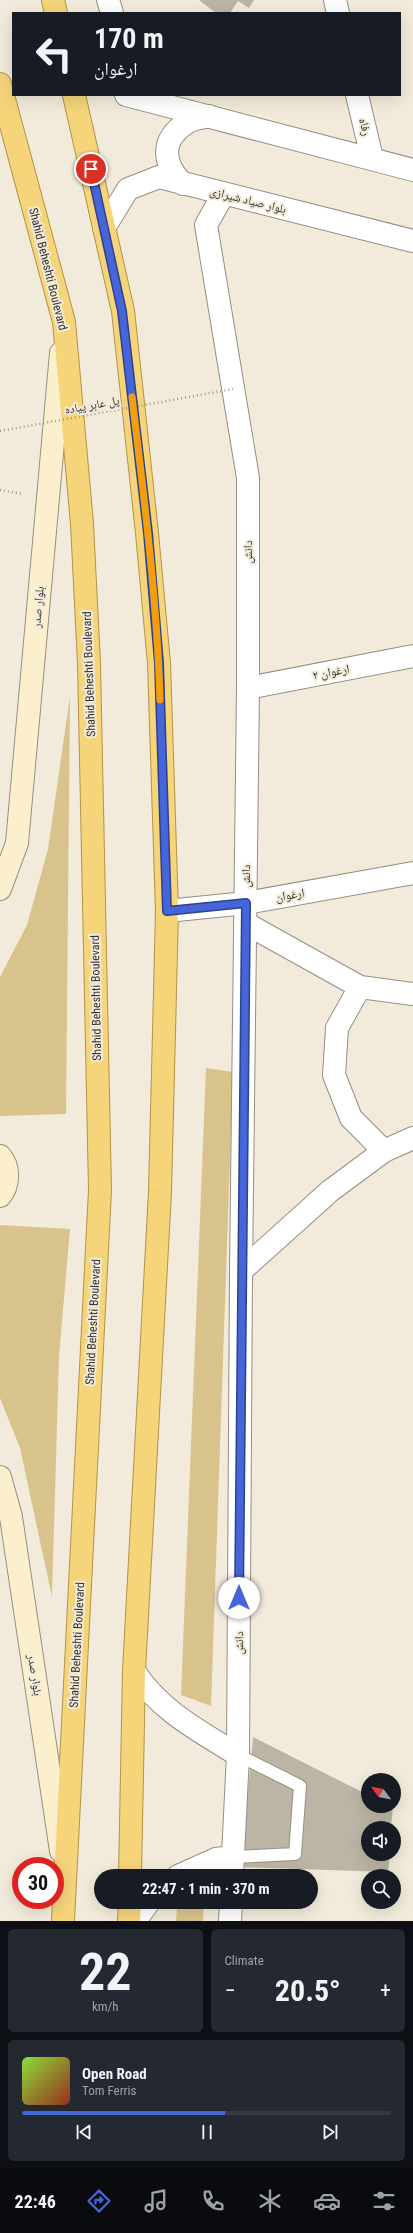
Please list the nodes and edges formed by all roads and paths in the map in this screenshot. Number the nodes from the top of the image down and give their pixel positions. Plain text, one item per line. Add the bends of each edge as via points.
1 (108, 0) edge
2 (335, 0) edge
3 (112, 12) edge
4 (338, 12) edge
5 (0, 84) edge
6 (74, 96) edge
7 (132, 96) edge
8 (357, 96) edge
9 (209, 116) junction
10 (372, 158) junction
11 (413, 170) edge
12 (183, 184) junction
13 (223, 195) junction
14 (104, 228) junction
15 (413, 241) edge
16 (64, 322) junction
17 (234, 389) junction
18 (0, 431) edge
19 (413, 656) edge
20 (248, 688) junction
21 (413, 872) edge
22 (0, 889) edge
23 (167, 911) junction
24 (246, 913) junction
25 (360, 987) junction
26 (413, 994) edge
27 (413, 1138) edge
28 (384, 1151) junction
29 (0, 1156) edge
30 (0, 1196) edge
31 (241, 1271) junction
32 (0, 1477) edge
33 (134, 1671) junction
34 (238, 1755) junction
35 (233, 1866) edge
36 (130, 1869) edge
37 (194, 1869) edge
38 (65, 1873) junction
39 (130, 1909) edge
40 (144, 1909) edge
41 (231, 1909) edge
42 (63, 1921) edge
43 (129, 1921) edge
44 (135, 1921) edge
45 (230, 1921) edge

1 - 3 street
2 - 4 street
5 - 16 highway, Shahid Beheshti Boulevard
6 - 14 highway
7 - 9 street
8 - 10 street, رفاه
9 - 10 street
9 - 12 street via 189,121 174,133 168,145 166,160 172,174
10 - 11 street
12 - 13 street, بلوار صیاد شیرازی
12 - 14 street, بلوار صیاد شیرازی via 159,177 128,189
13 - 15 street, بلوار صیاد شیرازی
13 - 17 street, دانش via 206,225
14 - 23 highway via 122,311 148,533 159,663
16 - 22 main road, بلوار صدر via 17,843
16 - 38 highway, Shahid Beheshti Boulevard via 82,524 89,663 100,1190
17 - 18 path, پل عابر پیاده, bridge
17 - 20 street, دانش via 248,478
19 - 20 street, ارغوان ۲
20 - 24 street, دانش
21 - 24 street, ارغوان
23 - 24 street, ارغوان
23 - 33 highway via 160,1192
24 - 25 street
24 - 31 street, دانش
25 - 26 street
25 - 28 street via 337,1028 334,1075 351,1118
27 - 28 street
28 - 31 street via 330,1191
29 - 30 main road via 7,1174 5,1190
31 - 34 street, دانش
32 - 38 main road, بلوار صدر via 11,1517
33 - 34 street via 152,1695 166,1708
33 - 36 highway
34 - 35 street, دانش
34 - 35 lane via 300,1786 295,1854
35 - 37 street via 216,1859
38 - 42 highway, Shahid Beheshti Boulevard
39 - 43 highway
40 - 44 street
41 - 45 street

